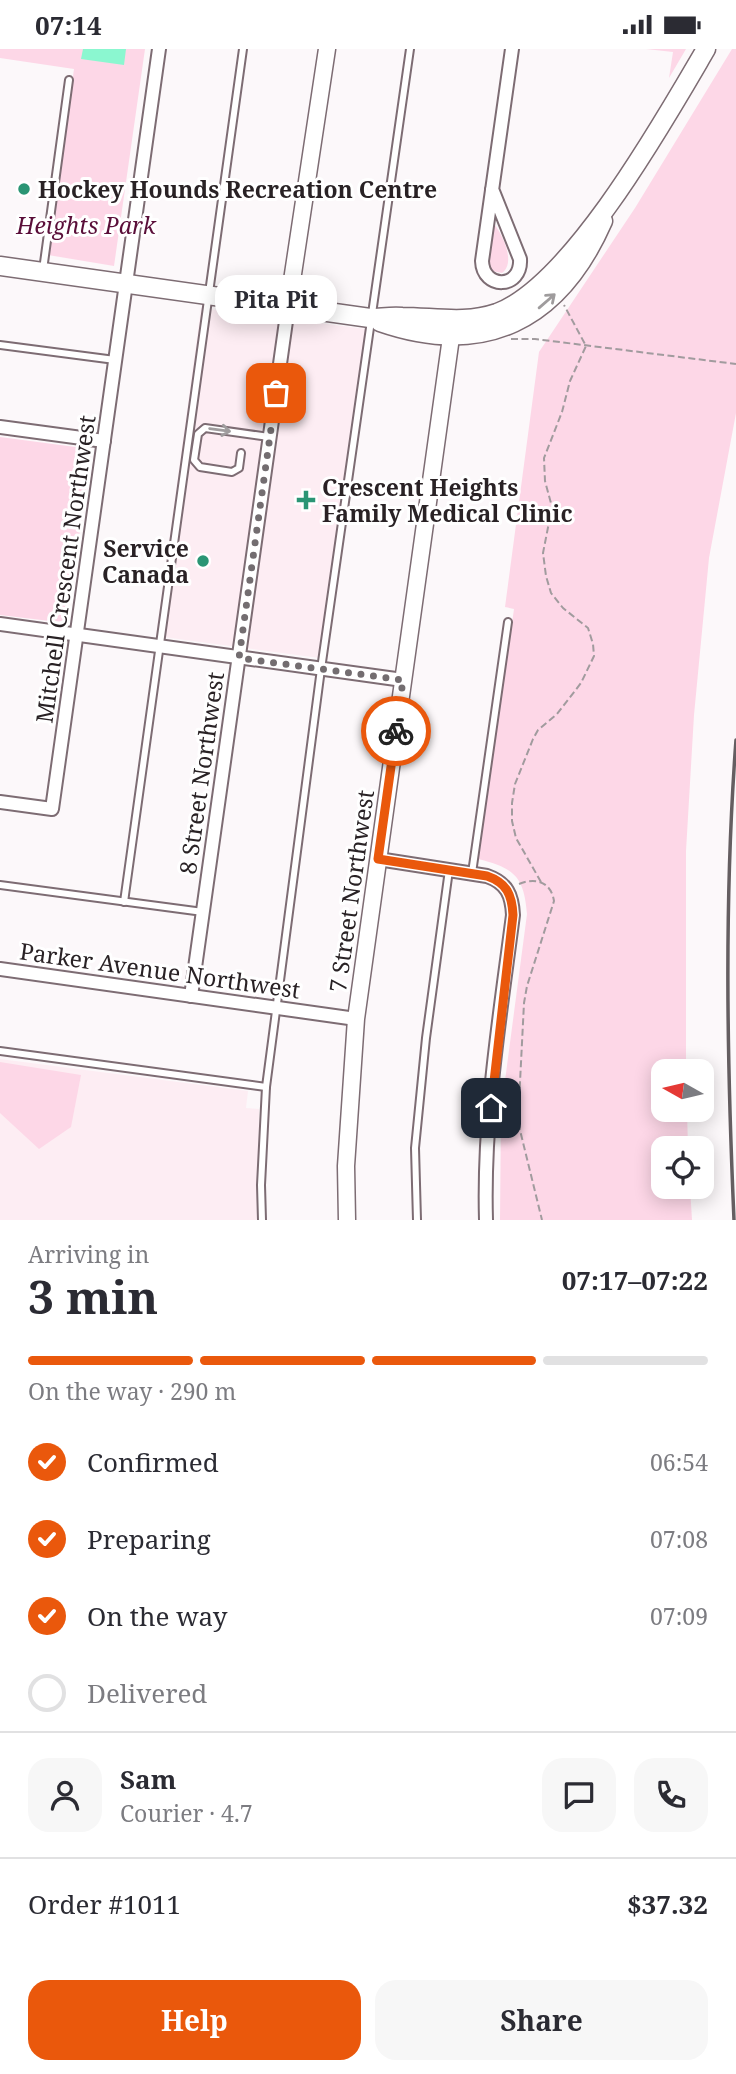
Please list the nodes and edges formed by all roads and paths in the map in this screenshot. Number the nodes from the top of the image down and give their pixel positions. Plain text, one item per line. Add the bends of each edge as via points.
1 (159, 49) edge
2 (243, 49) edge
3 (327, 49) edge
4 (410, 49) edge
5 (513, 49) edge
6 (706, 49) edge
7 (69, 80) dead end
8 (492, 189) junction
9 (0, 266) edge
10 (42, 272) junction
11 (126, 282) junction
12 (209, 296) junction
13 (562, 301) dead end
14 (288, 307) junction
15 (370, 318) junction
16 (452, 328) junction
17 (543, 339) dead end
18 (0, 345) edge
19 (586, 346) junction
20 (115, 361) junction
21 (736, 364) edge
22 (0, 427) edge
23 (270, 437) junction
24 (104, 441) junction
25 (242, 453) dead end
26 (508, 622) dead end
27 (0, 624) edge
28 (76, 635) junction
29 (160, 647) junction
30 (239, 658) junction
31 (321, 669) junction
32 (403, 680) junction
33 (0, 802) edge
34 (378, 859) junction
35 (449, 870) junction
36 (472, 873) junction
37 (541, 882) junction
38 (0, 885) edge
39 (509, 892) junction
40 (124, 902) junction
41 (203, 912) junction
42 (0, 969) edge
43 (191, 996) junction
44 (277, 1007) junction
45 (356, 1019) junction
46 (0, 1051) edge
47 (266, 1087) junction
48 (262, 1220) edge
49 (347, 1220) edge
50 (417, 1220) edge
51 (486, 1220) edge
52 (542, 1220) edge

1 - 11 street, Mitchell Crescent Northwest
2 - 12 lane
3 - 14 street
4 - 15 lane
5 - 8 street
6 - 16 main road via 616,194 585,258 561,288 522,319
7 - 10 lane
8 - 8 street via 482,267 489,278 506,282 519,271 520,259
9 - 10 main road
10 - 11 main road
11 - 12 main road
11 - 20 street, Mitchell Crescent Northwest
12 - 14 main road
12 - 29 lane
13 - 19 path
14 - 15 main road
14 - 23 street, 8 Street Northwest
15 - 16 main road via 402,330
15 - 31 lane
16 - 32 street, 7 Street Northwest
17 - 19 path
18 - 20 lane
19 - 21 path
19 - 37 path via 544,458 552,507 543,553 551,593 589,628 594,656 581,684 538,730 512,803 516,838
20 - 24 street, Mitchell Crescent Northwest
22 - 24 street
25 -> 23 lane via 239,468 232,472 200,467 194,460 198,434 205,428
23 - 30 street, 8 Street Northwest
24 - 28 street, Mitchell Crescent Northwest
26 - 36 lane
27 - 28 street
28 - 29 street
28 - 33 street, Mitchell Crescent Northwest via 52,809
29 - 30 street
29 - 40 lane
30 - 31 street
30 - 41 street, 8 Street Northwest
31 - 32 street
31 - 44 lane
32 - 34 street, 7 Street Northwest
34 - 35 street
34 - 45 street, 7 Street Northwest
35 - 36 street
35 - 50 lane via 415,1148
36 - 39 street via 499,880
37 - 39 path via 524,882
37 - 52 path via 550,888 554,901 526,994 517,1112
38 - 40 lane
39 - 51 street via 513,915 492,1081
40 - 41 lane
41 - 43 street, 8 Street Northwest
42 - 43 street, Parker Avenue Northwest
43 - 44 street, Parker Avenue Northwest
44 - 45 street, Parker Avenue Northwest
44 - 47 lane
45 - 49 street, 7 Street Northwest
46 - 47 lane
47 - 48 lane

